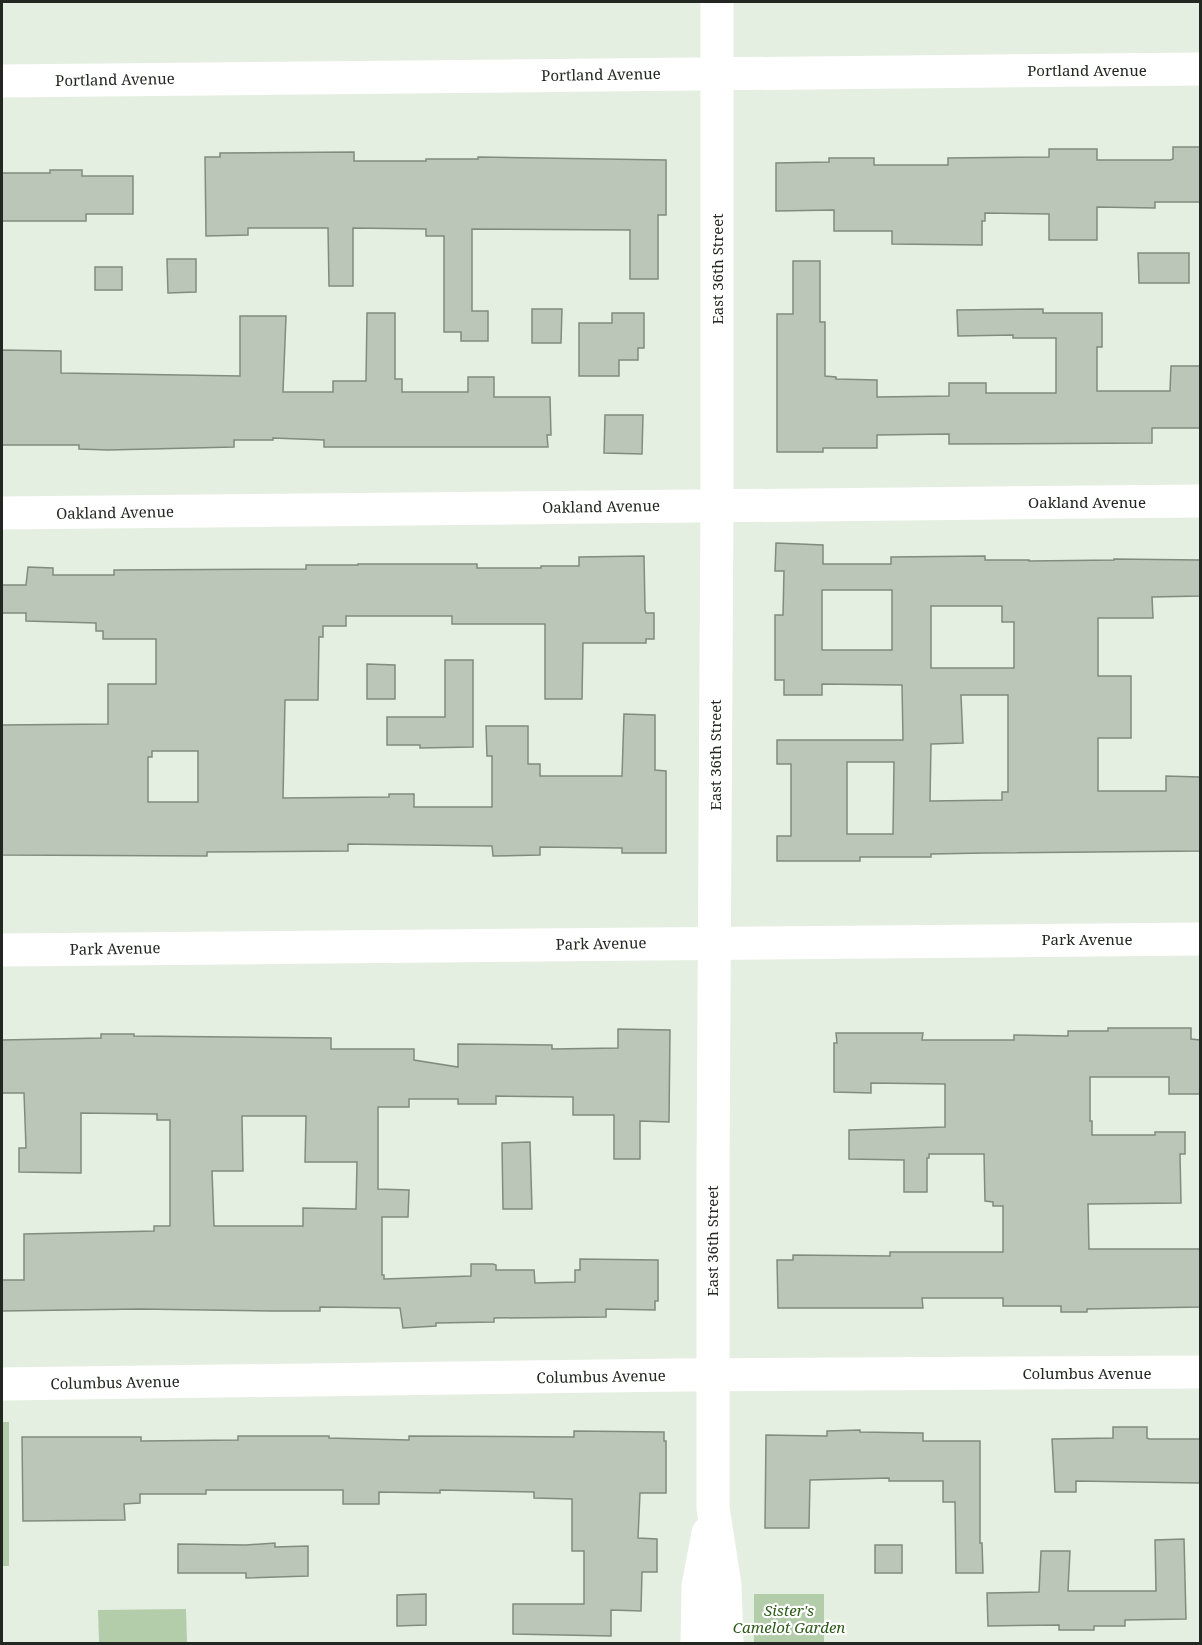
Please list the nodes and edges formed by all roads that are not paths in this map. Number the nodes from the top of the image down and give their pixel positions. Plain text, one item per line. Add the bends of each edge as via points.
1 (717, 2) edge
2 (1200, 69) edge
3 (717, 73) junction
4 (2, 81) edge
5 (1200, 501) edge
6 (717, 505) junction
7 (2, 513) edge
8 (1200, 939) edge
9 (714, 942) junction
10 (2, 950) edge
11 (1200, 1372) edge
12 (712, 1375) junction
13 (2, 1384) edge
14 (712, 1508) junction
15 (697, 1644) edge
16 (727, 1644) edge

1 - 3 street, East 36th Street
2 - 3 street, Portland Avenue
3 - 4 street, Portland Avenue
3 - 6 street, East 36th Street
5 - 6 street, Oakland Avenue
6 - 7 street, Oakland Avenue
6 - 9 street, East 36th Street
8 - 9 street, Park Avenue
9 - 10 street, Park Avenue
9 - 12 street, East 36th Street
11 - 12 street, Columbus Avenue
12 - 13 street, Columbus Avenue
12 - 14 street, East 36th Street
14 - 15 street, East 36th Street via 699,1586
14 - 16 street, East 36th Street via 725,1585

